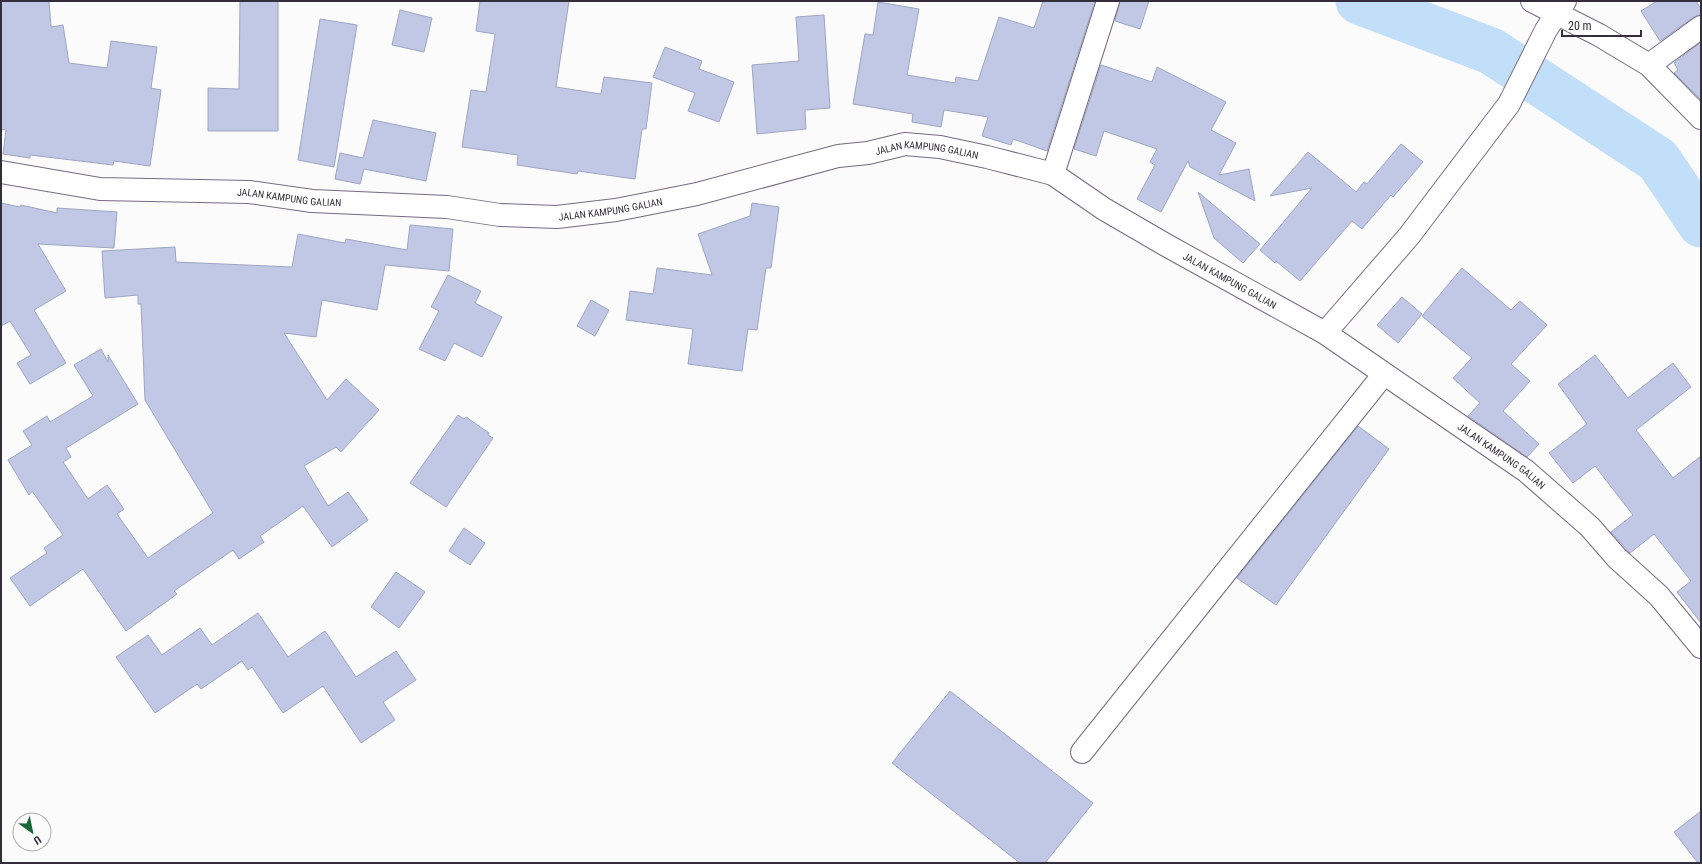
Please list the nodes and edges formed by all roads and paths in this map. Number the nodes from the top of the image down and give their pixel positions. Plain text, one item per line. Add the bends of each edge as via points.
1 (1108, 1) edge
2 (1532, 1) edge
3 (1556, 15) edge
4 (1701, 27) edge
5 (1649, 65) junction
6 (1701, 118) edge
7 (1, 172) edge
8 (1053, 174) junction
9 (1325, 333) junction
10 (1384, 374) junction
11 (1701, 647) edge
12 (1082, 752) dead end

1 - 8 main road
2 - 3 main road
3 - 5 main road via 1599,35
3 - 9 main road via 1510,104 1409,236
4 - 5 main road
5 - 6 main road
7 - 8 main road, JALAN KAMPUNG GALIAN via 100,189 249,192 312,201 446,206 500,215 557,217 616,210 697,194 838,156 868,153 905,144 940,147
8 - 9 main road, JALAN KAMPUNG GALIAN via 1104,209
9 - 10 main road, JALAN KAMPUNG GALIAN
10 - 11 main road, JALAN KAMPUNG GALIAN via 1526,471 1590,527 1617,558 1659,596
10 - 12 main road

